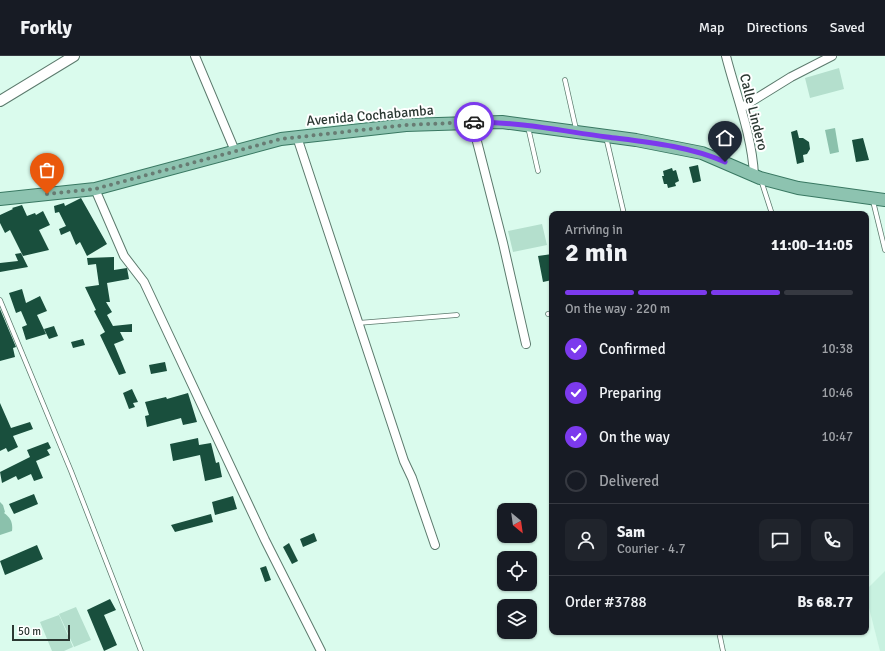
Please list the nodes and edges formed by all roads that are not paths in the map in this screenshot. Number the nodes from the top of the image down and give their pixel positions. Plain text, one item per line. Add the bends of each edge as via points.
1 (195, 56) edge
2 (726, 56) edge
3 (832, 56) edge
4 (71, 57) edge
5 (565, 80) dead end
6 (0, 101) edge
7 (741, 108) junction
8 (472, 122) junction
9 (528, 125) junction
10 (576, 132) junction
11 (298, 137) junction
12 (606, 137) junction
13 (235, 150) junction
14 (538, 171) dead end
15 (757, 176) junction
16 (95, 189) junction
17 (872, 198) junction
18 (0, 199) edge
19 (885, 200) edge
20 (623, 211) edge
21 (771, 211) edge
22 (885, 250) edge
23 (0, 300) edge
24 (457, 315) dead end
25 (358, 324) junction
26 (526, 344) dead end
27 (435, 544) dead end
28 (720, 635) edge
29 (141, 651) edge
30 (321, 651) edge
31 (723, 651) edge

1 - 13 street
2 - 7 street, Calle Lindero
3 - 7 street via 791,77
4 - 6 street
5 - 10 lane
7 - 15 street, Calle Lindero
8 - 9 main road, Avenida Cochabamba
8 - 11 main road, Avenida Cochabamba via 406,125
8 - 26 street
9 - 10 main road, Avenida Cochabamba
9 - 14 lane
10 - 12 main road, Avenida Cochabamba
11 - 13 main road, Avenida Cochabamba
11 - 25 street
12 - 15 main road, Avenida Cochabamba via 702,153
12 - 20 lane
13 - 16 main road, Avenida Cochabamba
15 - 17 main road, Avenida Cochabamba via 798,188
15 - 21 lane
16 - 18 main road, Avenida Cochabamba
16 - 30 street via 124,256 144,282 265,540
17 - 19 main road, Avenida Cochabamba
17 - 22 lane
23 - 29 lane via 71,471
24 - 25 lane
25 - 27 street
28 - 31 lane

